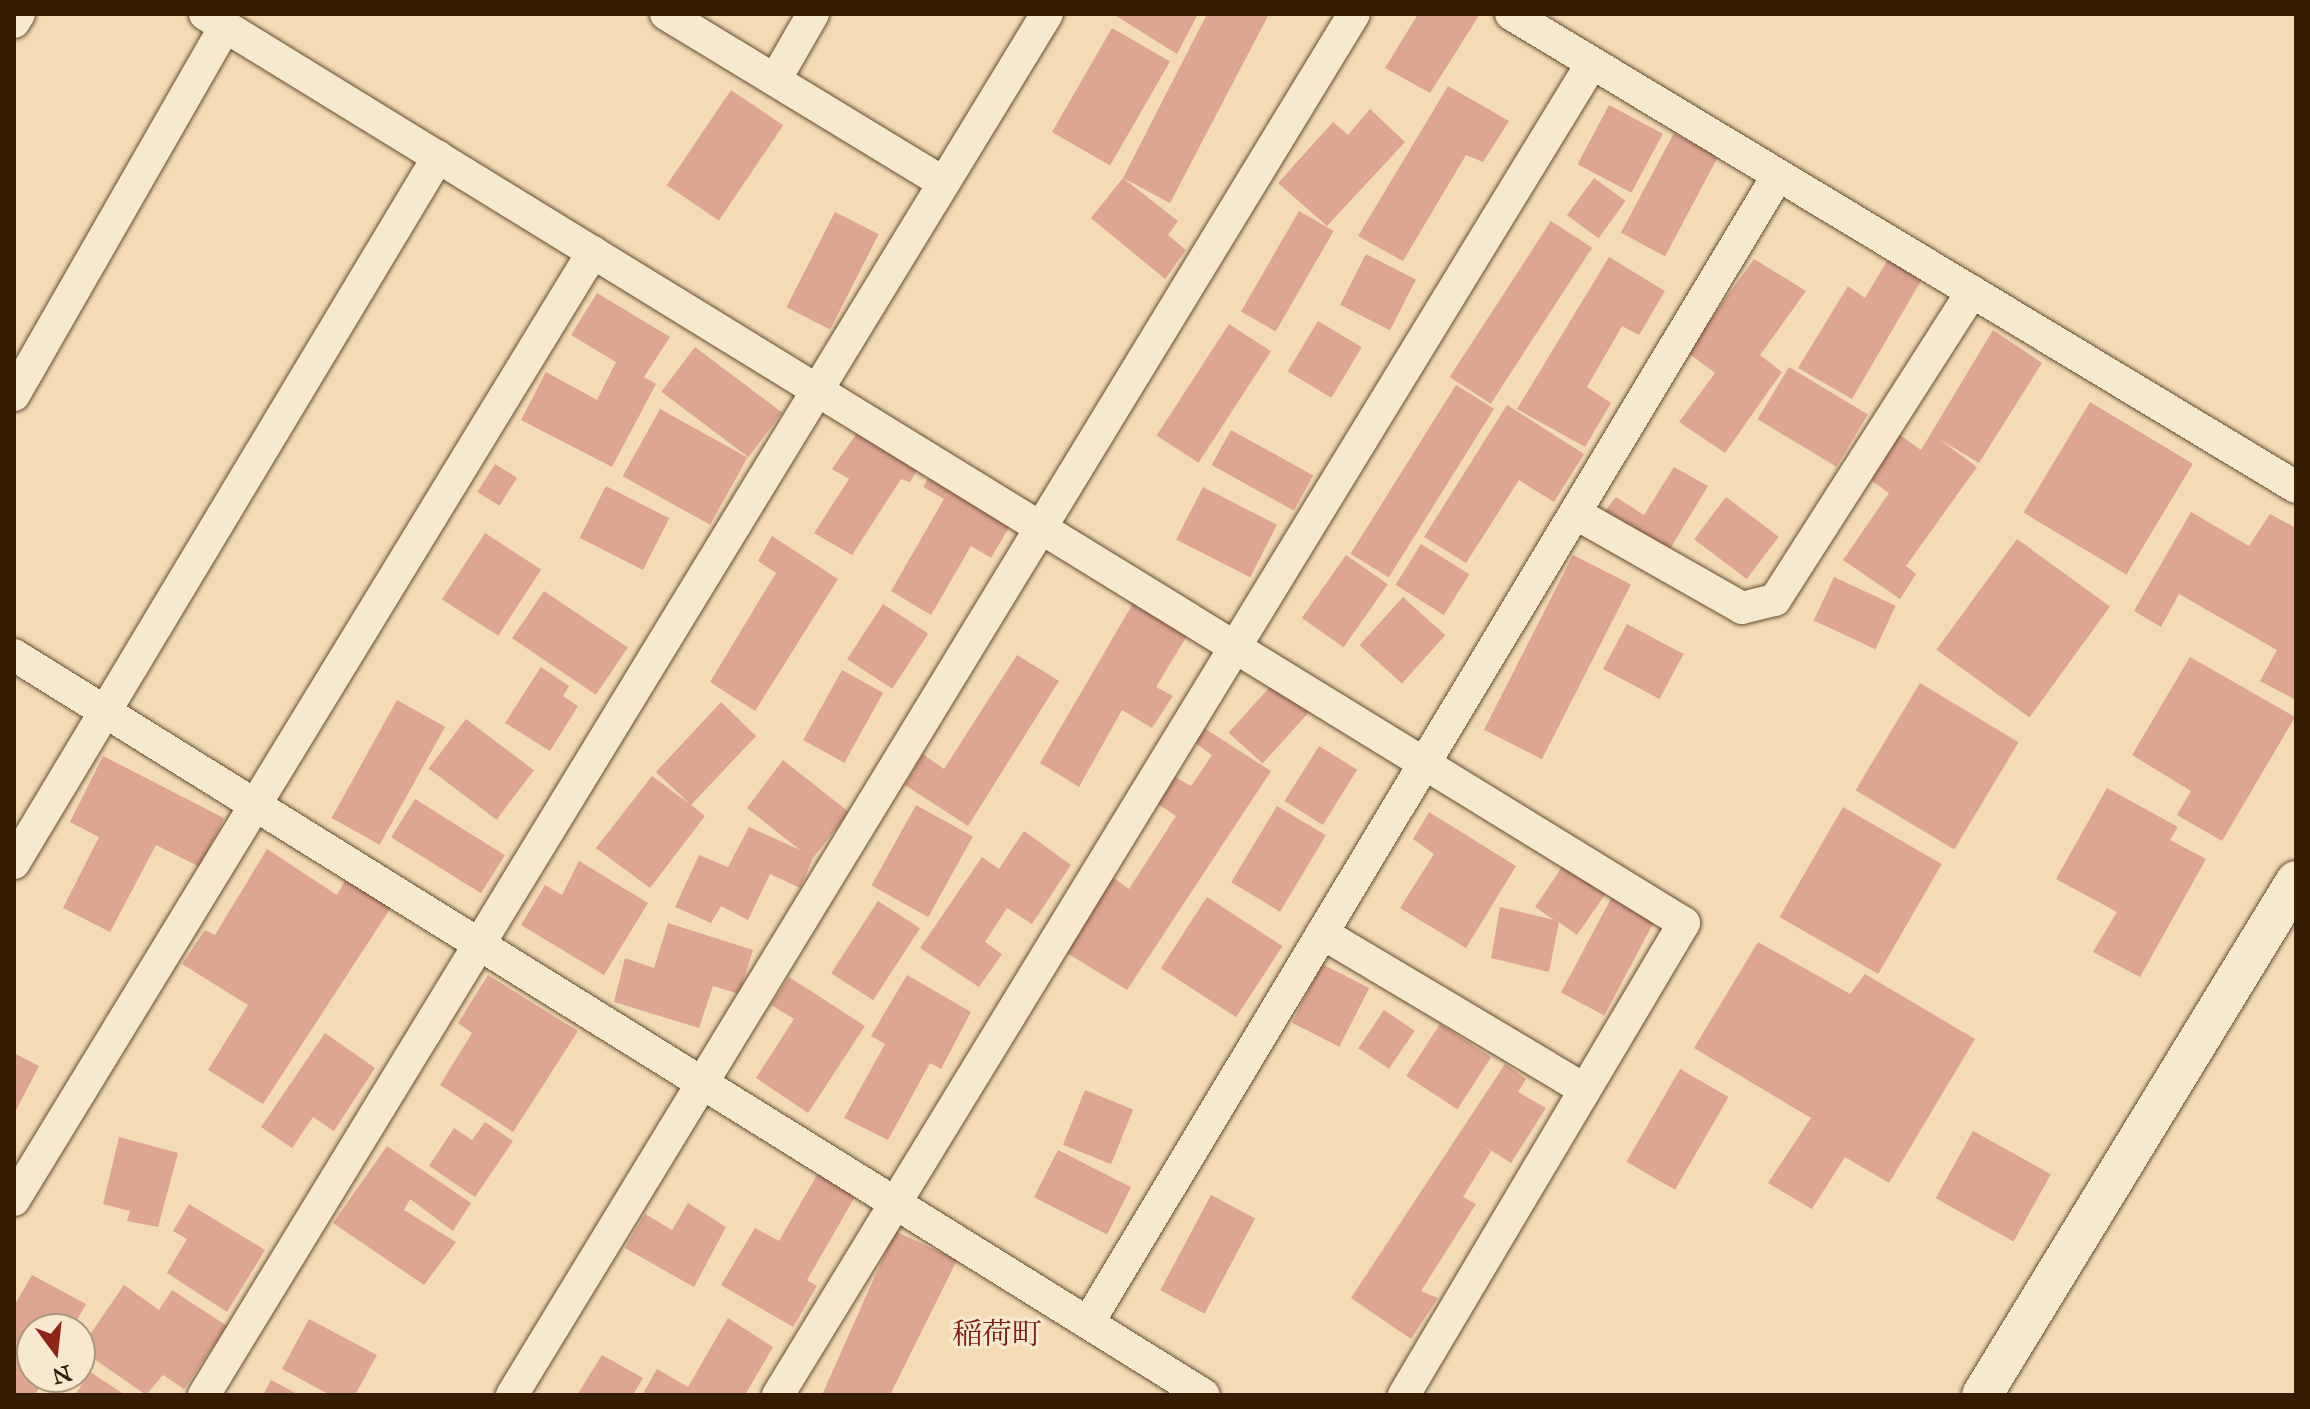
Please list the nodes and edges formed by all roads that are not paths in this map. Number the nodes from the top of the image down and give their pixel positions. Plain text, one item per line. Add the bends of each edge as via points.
1 (19, 14) edge
2 (666, 14) edge
3 (813, 14) edge
4 (1047, 14) edge
5 (1354, 14) edge
6 (1511, 14) edge
7 (215, 20) edge
8 (14, 22) edge
9 (1592, 63) junction
10 (775, 80) junction
11 (438, 157) junction
12 (1778, 175) junction
13 (944, 183) junction
14 (593, 252) junction
15 (1972, 292) junction
16 (817, 390) junction
17 (14, 395) edge
18 (2296, 487) edge
19 (1575, 513) junction
20 (1041, 528) junction
21 (1235, 647) junction
22 (14, 655) edge
23 (106, 712) junction
24 (1425, 763) junction
25 (255, 805) junction
26 (14, 863) edge
27 (2296, 881) edge
28 (1322, 933) junction
29 (479, 944) junction
30 (702, 1083) junction
31 (1585, 1090) junction
32 (14, 1200) edge
33 (896, 1203) junction
34 (1088, 1323) junction
35 (204, 1395) edge
36 (512, 1395) edge
37 (778, 1395) edge
38 (1204, 1395) edge
39 (1404, 1395) edge
40 (1982, 1395) edge

1 - 8 street
2 - 10 street
3 - 10 street
4 - 13 street
5 - 20 street
6 - 9 street
7 - 11 street
7 - 17 street
9 - 12 street
9 - 21 street
10 - 13 street
11 - 14 street
11 - 23 street
12 - 15 street
12 - 19 street
13 - 16 street
14 - 16 street
14 - 25 street
15 - 18 street
15 - 19 street via 1775,600 1742,608
16 - 20 street
16 - 29 street
19 - 24 street
20 - 21 street
20 - 30 street
21 - 24 street
21 - 33 street
22 - 23 street
23 - 25 street
23 - 26 street
24 - 28 street
24 - 31 street via 1684,923
25 - 29 street
25 - 32 street
27 - 40 street
28 - 31 street
28 - 34 street
29 - 30 street
29 - 35 street
30 - 33 street
30 - 36 street
31 - 39 street
33 - 34 street
33 - 37 street
34 - 38 street

